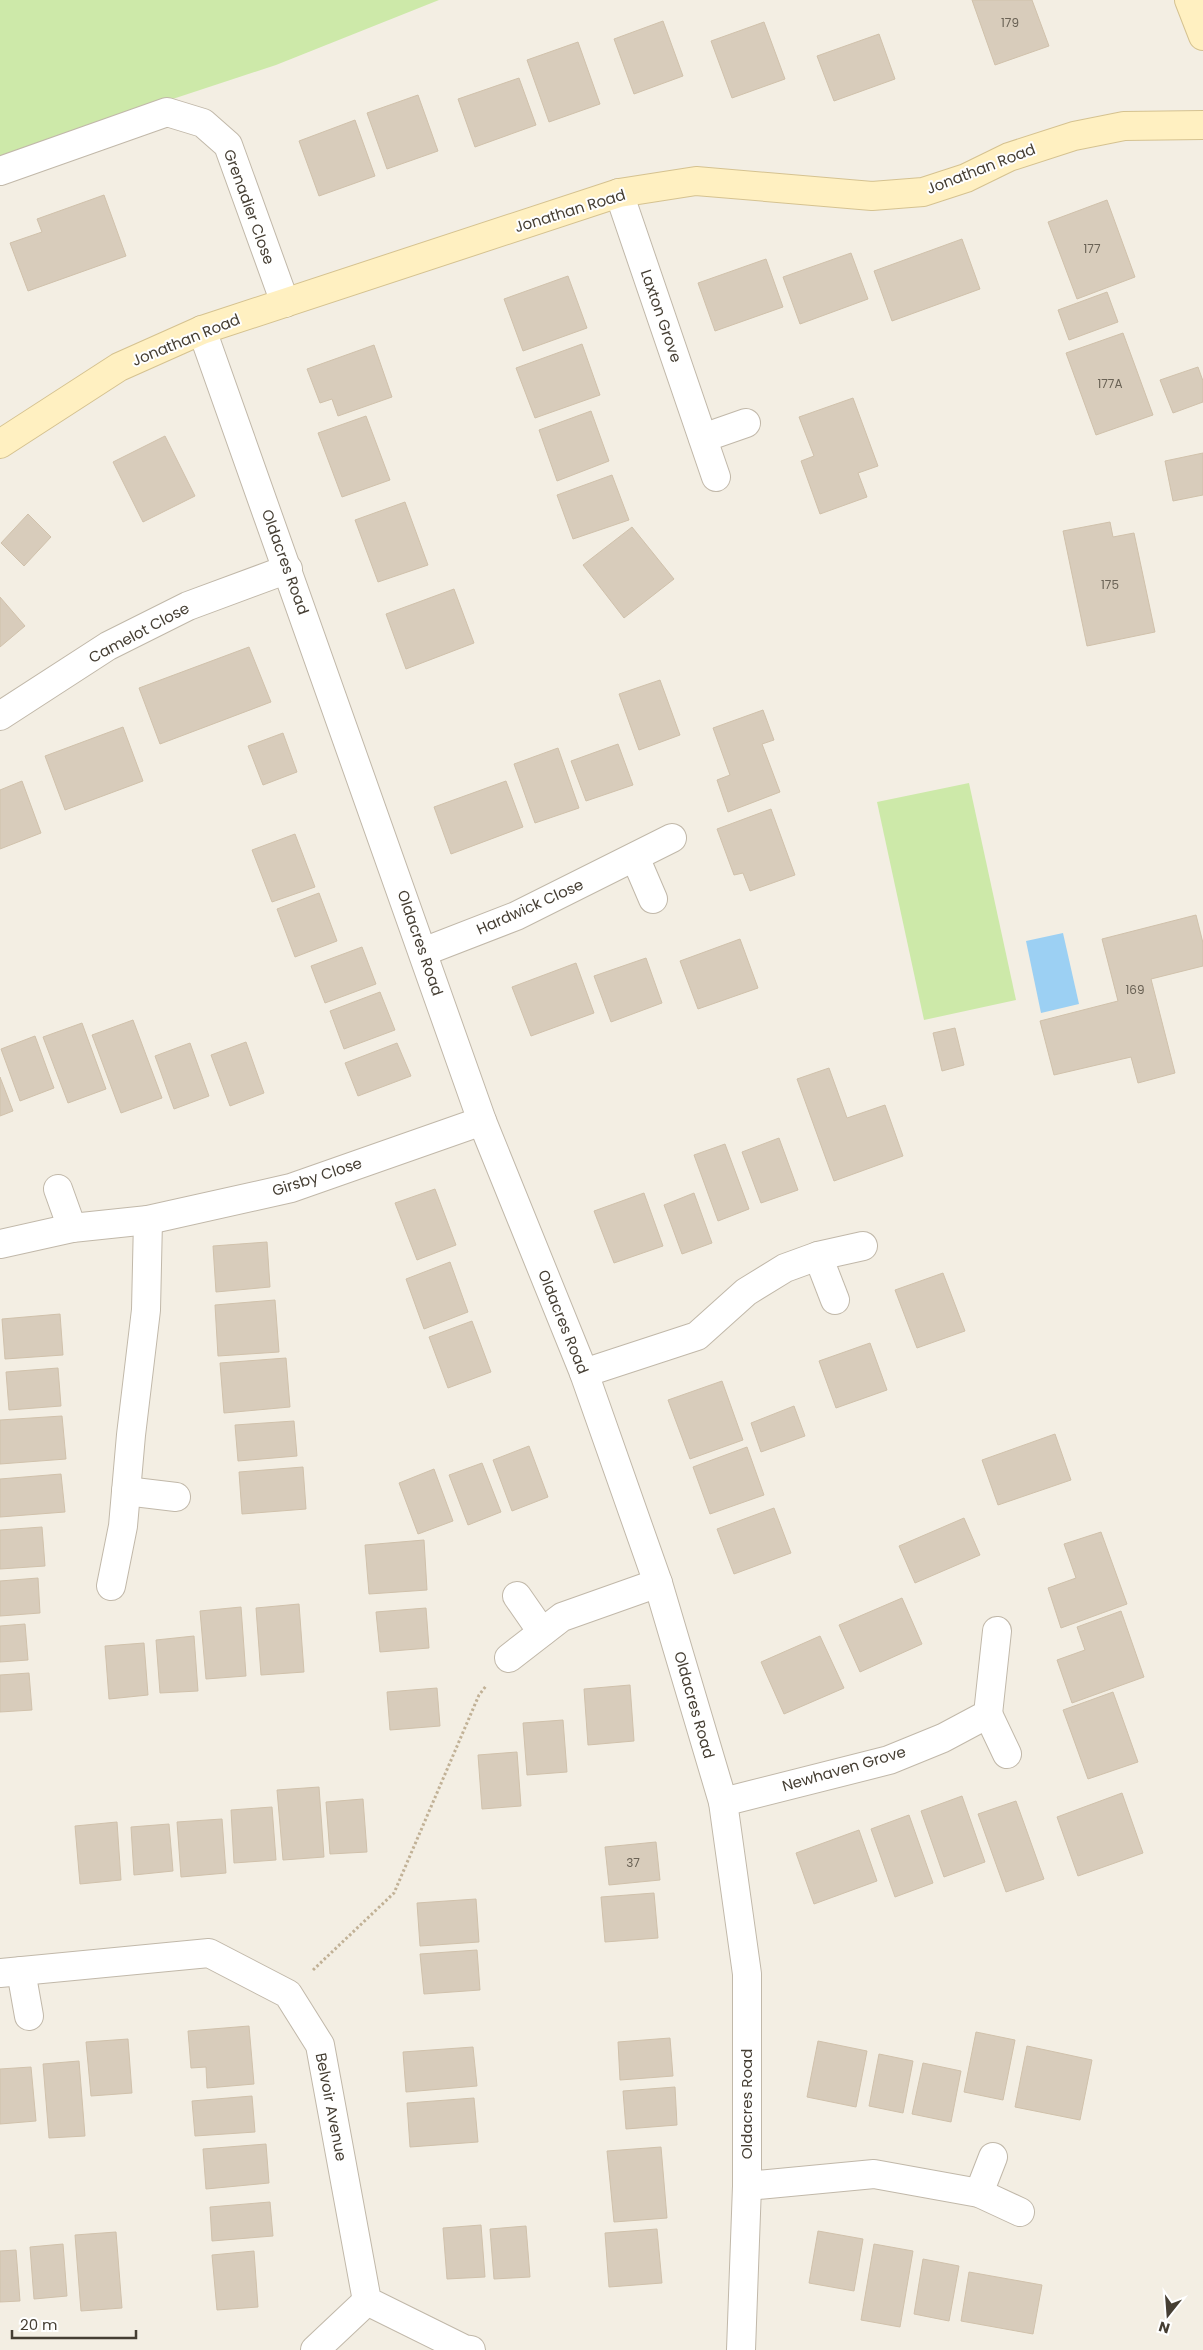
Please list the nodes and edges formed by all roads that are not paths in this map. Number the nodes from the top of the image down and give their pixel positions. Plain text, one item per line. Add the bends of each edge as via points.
1 (1189, 0) edge
2 (1203, 36) edge
3 (1203, 125) edge
4 (0, 171) edge
5 (619, 193) junction
6 (284, 303) junction
7 (202, 330) junction
8 (746, 423) dead end
9 (703, 438) junction
10 (0, 444) edge
11 (716, 477) dead end
12 (288, 569) junction
13 (0, 716) edge
14 (672, 838) dead end
15 (635, 857) junction
16 (652, 899) dead end
17 (423, 952) junction
18 (482, 1121) junction
19 (58, 1189) dead end
20 (148, 1220) junction
21 (72, 1228) junction
22 (0, 1244) edge
23 (863, 1246) dead end
24 (818, 1256) junction
25 (835, 1300) dead end
26 (584, 1373) junction
27 (126, 1490) junction
28 (176, 1497) dead end
29 (658, 1584) junction
30 (111, 1586) dead end
31 (516, 1596) dead end
32 (997, 1631) dead end
33 (542, 1632) junction
34 (509, 1658) road end
35 (988, 1714) junction
36 (1007, 1754) dead end
37 (723, 1802) junction
38 (10, 1972) edge
39 (29, 2016) dead end
40 (993, 2157) dead end
41 (747, 2186) junction
42 (979, 2193) junction
43 (1020, 2212) dead end
44 (368, 2301) junction
45 (315, 2350) edge
46 (471, 2350) edge
47 (741, 2350) edge

1 - 2 street
3 - 5 street, Jonathan Road via 1124,126 1074,136 1009,157 966,178 923,192 872,196 696,182
4 - 6 street, Grenadier Close via 167,112 202,123 228,145
5 - 6 street, Jonathan Road
5 - 9 street, Laxton Grove
6 - 7 street, Jonathan Road
7 - 10 street, Jonathan Road via 119,367
7 - 12 street, Oldacres Road
8 - 9 street
9 - 11 street, Laxton Grove
12 - 13 street, Camelot Close via 188,606 108,646
12 - 17 street, Oldacres Road
14 - 15 street, Hardwick Close
15 - 16 street
15 - 17 street, Hardwick Close via 516,916
17 - 18 street, Oldacres Road
18 - 20 street, Girsby Close via 291,1188
18 - 26 street, Oldacres Road
19 - 21 street
20 - 21 street, Girsby Close
20 - 27 street via 146,1310
21 - 22 street, Girsby Close
23 - 24 street
24 - 25 street
24 - 26 street via 785,1268 746,1292 697,1336
26 - 29 street, Oldacres Road
27 - 28 street
27 - 30 street
29 - 33 street via 562,1616
29 - 37 street, Oldacres Road
31 - 33 street
32 - 35 street
33 - 34 street
35 - 36 street
35 - 37 street, Newhaven Grove via 889,1760
37 - 41 street, Oldacres Road via 747,1974
38 - 39 street
38 - 44 street, Belvoir Avenue via 209,1953 288,1994 320,2045
40 - 42 street
41 - 42 street via 874,2174
41 - 47 street, Oldacres Road
42 - 43 street
44 - 45 street
44 - 46 street

